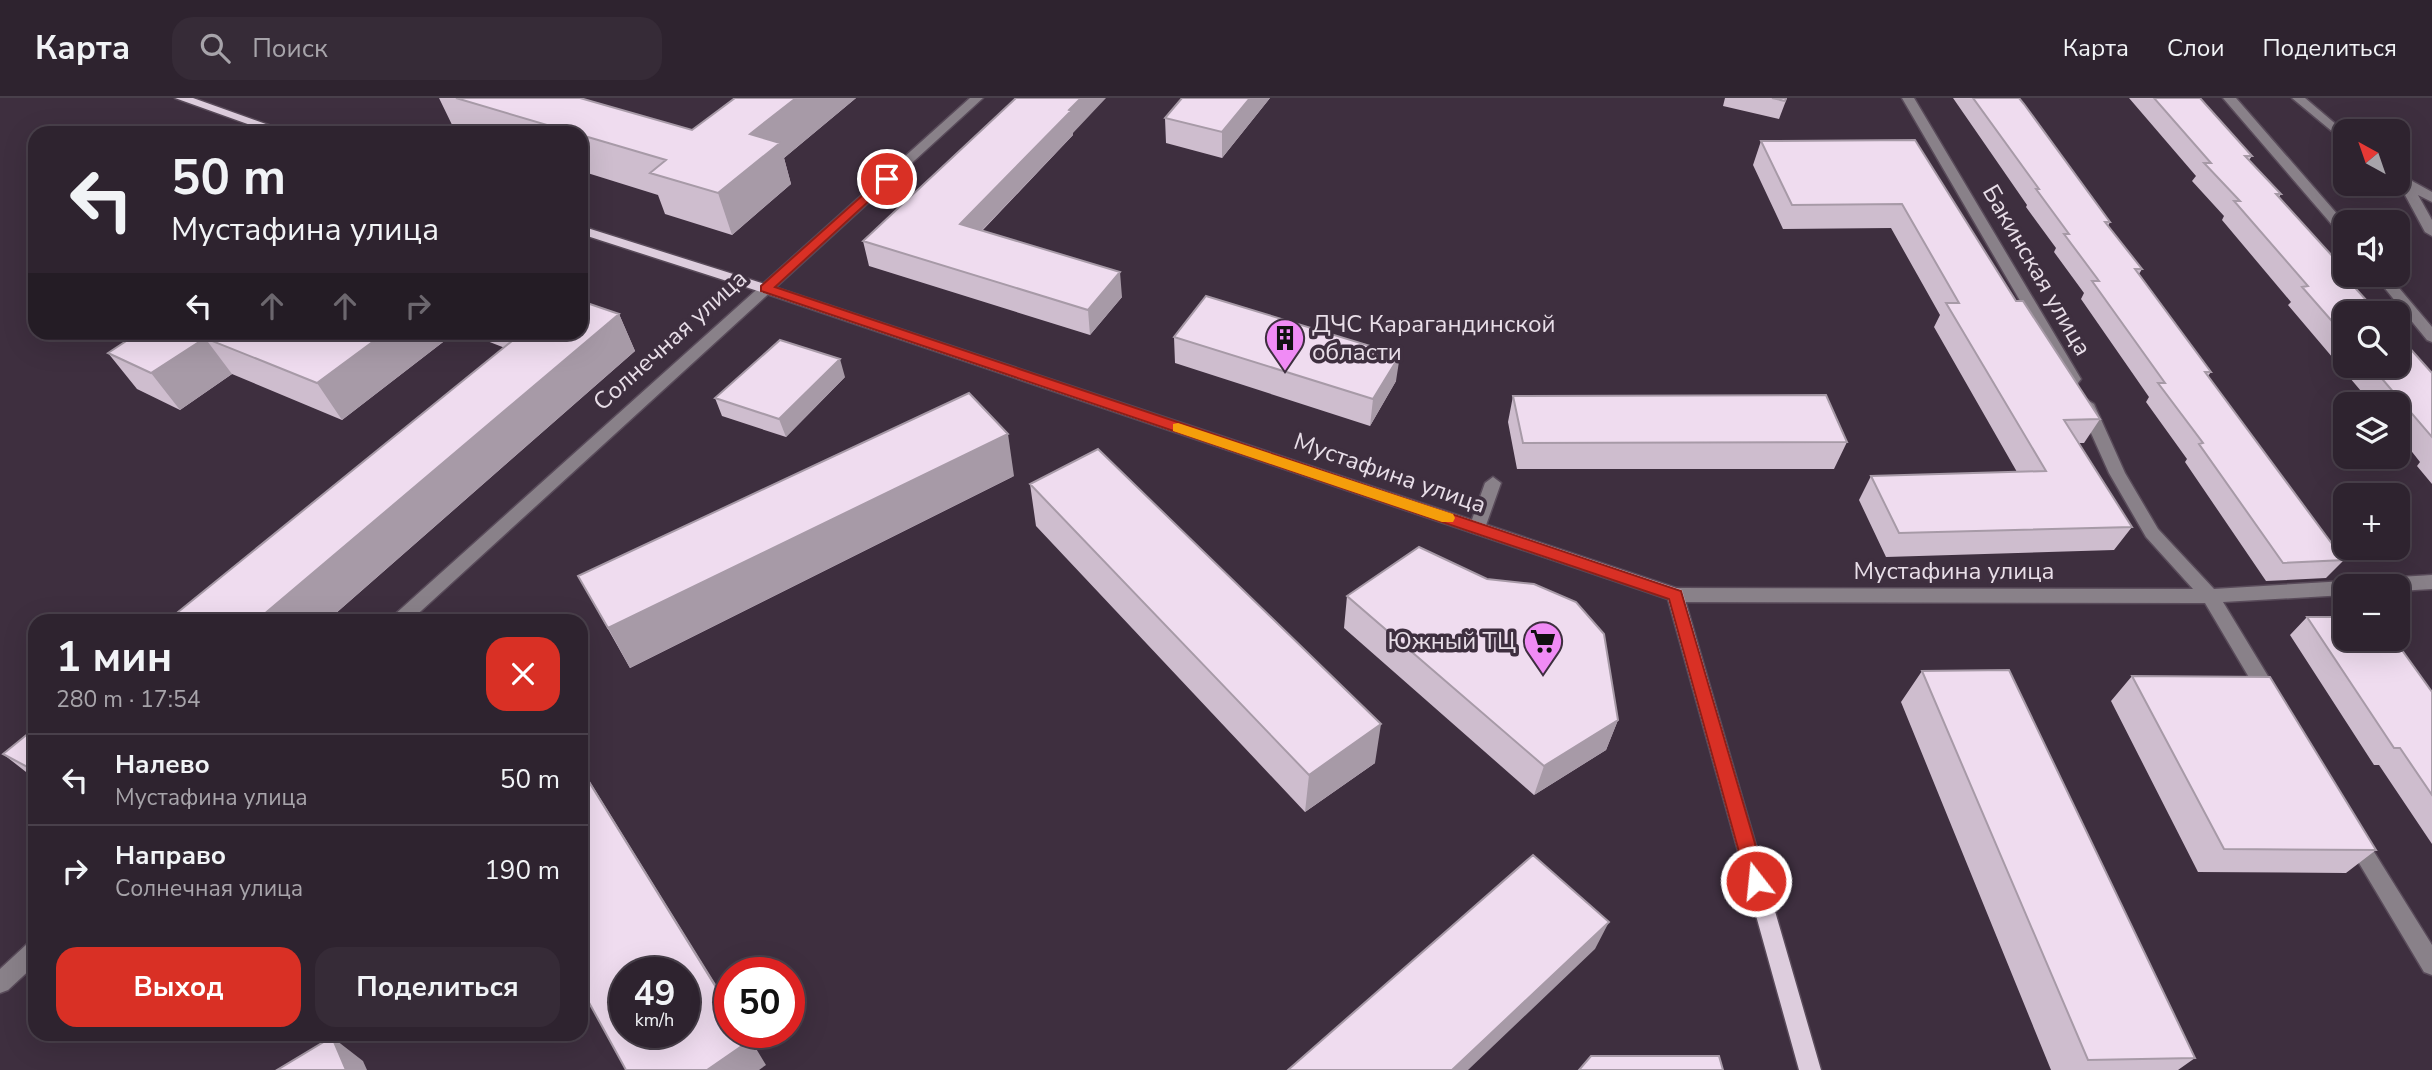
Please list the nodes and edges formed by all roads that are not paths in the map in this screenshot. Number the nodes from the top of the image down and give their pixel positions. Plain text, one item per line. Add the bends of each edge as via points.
1 (181, 98) edge
2 (977, 98) edge
3 (1908, 98) edge
4 (2229, 98) edge
5 (2298, 98) edge
6 (264, 126) edge
7 (2333, 128) edge
8 (2410, 184) edge
9 (2410, 195) edge
10 (2432, 198) edge
11 (2333, 217) edge
12 (588, 232) edge
13 (2432, 232) edge
14 (2391, 287) edge
15 (766, 289) junction
16 (2432, 337) edge
17 (1493, 483) dead end
18 (1477, 528) junction
19 (2432, 582) edge
20 (2410, 583) edge
21 (2333, 589) edge
22 (1676, 595) junction
23 (2210, 597) junction
24 (407, 614) edge
25 (2282, 716) edge
26 (2346, 823) edge
27 (28, 957) edge
28 (2432, 965) edge
29 (0, 983) edge
30 (1810, 1070) edge

1 - 6 main road
2 - 15 street, Солнечная улица
3 - 23 street, Бакинская улица via 2082,395 2117,473 2152,533
4 - 11 street
5 - 7 street
8 - 10 street
9 - 13 street
12 - 15 main road, Мустафина улица
14 - 16 street
15 - 18 main road, Мустафина улица
15 - 24 street, Солнечная улица
17 - 18 street
18 - 22 main road, Мустафина улица
19 - 20 street
21 - 23 street, Мустафина улица
22 - 23 street, Мустафина улица
22 - 30 main road
23 - 25 street, Бакинская улица
26 - 28 street
27 - 29 street

